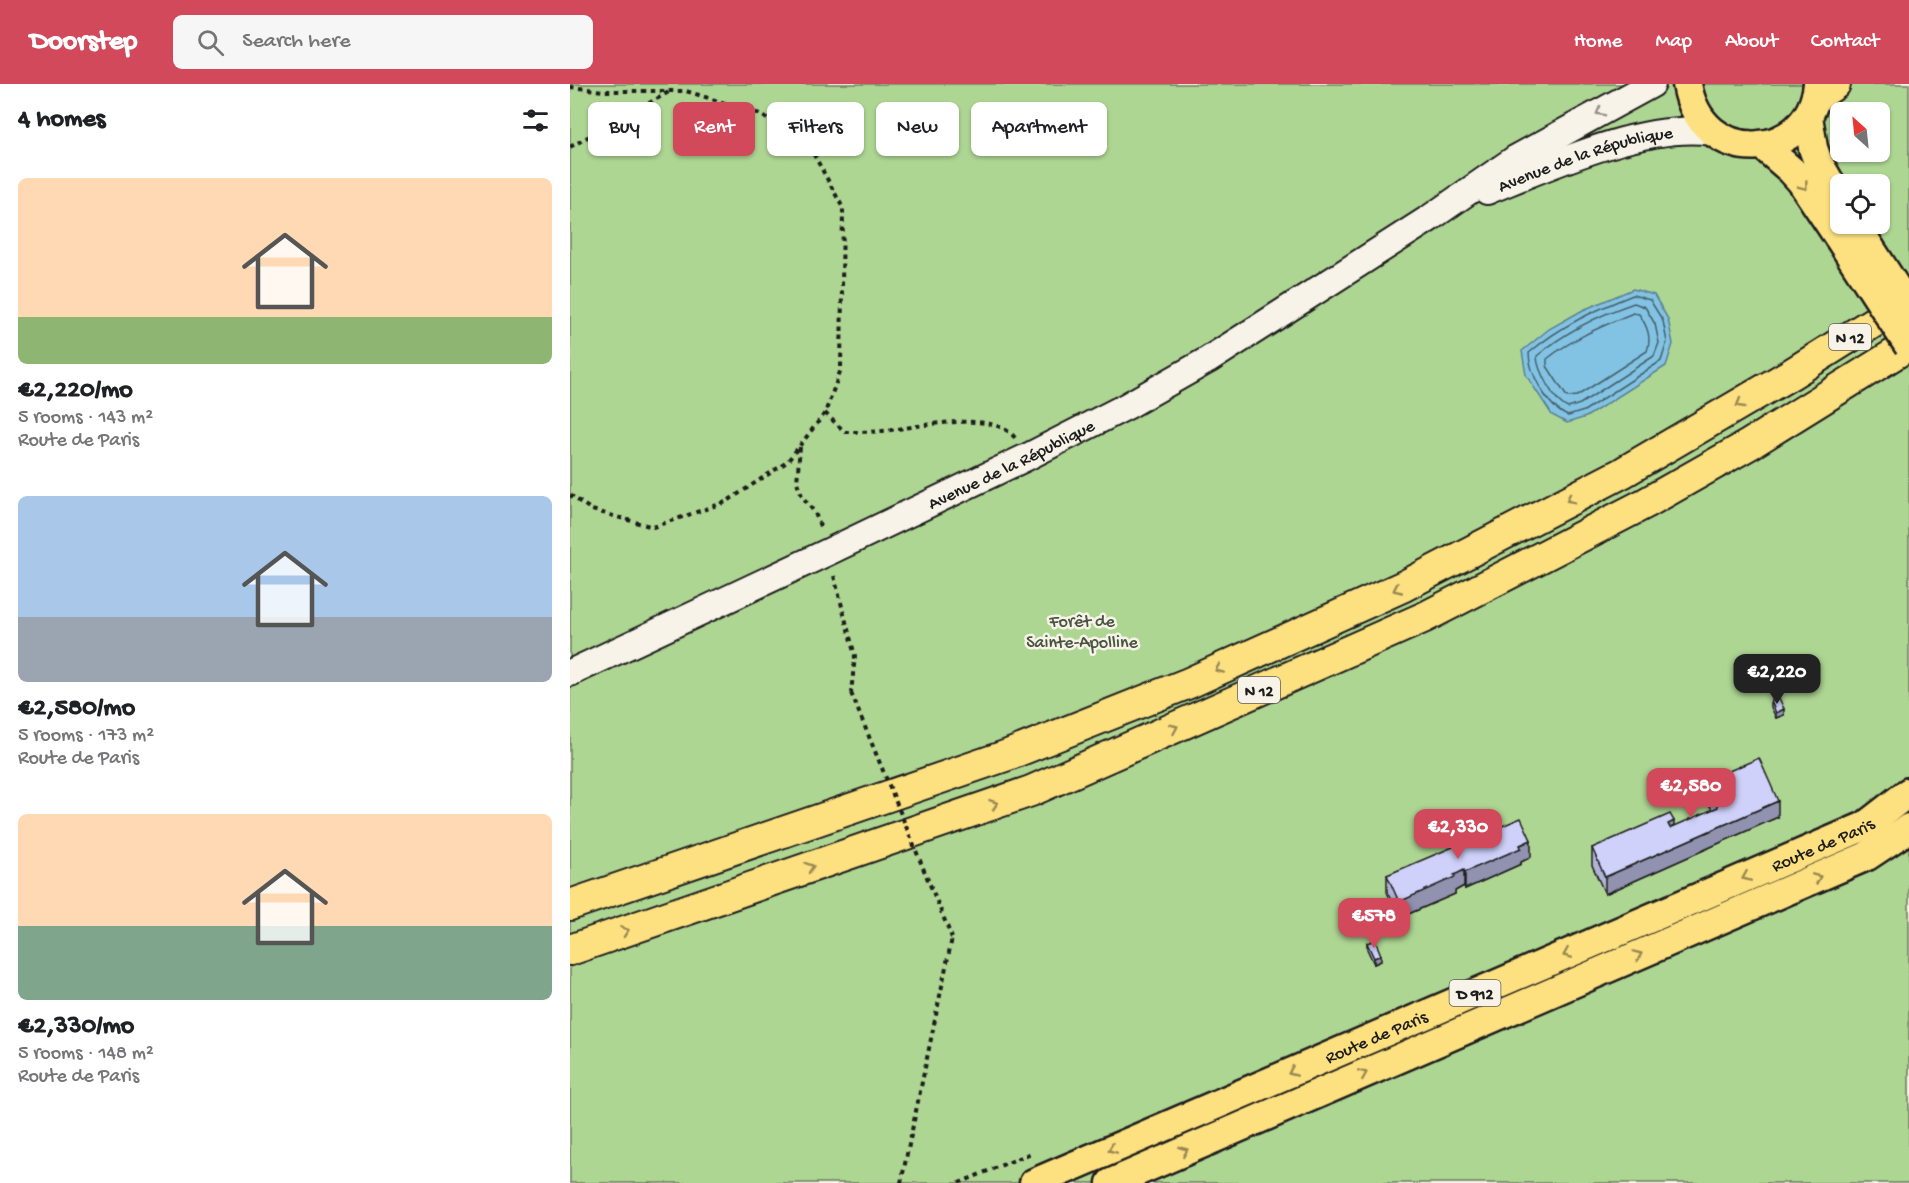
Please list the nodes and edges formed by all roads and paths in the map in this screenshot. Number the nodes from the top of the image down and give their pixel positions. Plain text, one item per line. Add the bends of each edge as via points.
1 (1652, 84) edge
2 (1687, 84) edge
3 (570, 87) edge
4 (670, 91) junction
5 (1820, 95) edge
6 (1712, 132) junction
7 (1762, 145) junction
8 (570, 147) edge
9 (1830, 183) edge
10 (1830, 210) edge
11 (1430, 218) junction
12 (1853, 234) edge
13 (1854, 234) edge
14 (1909, 275) edge
15 (1909, 300) edge
16 (1909, 308) edge
17 (1909, 346) edge
18 (1791, 374) junction
19 (825, 413) junction
20 (1029, 456) junction
21 (570, 495) edge
22 (570, 673) edge
23 (851, 693) dead end
24 (1909, 792) edge
25 (1909, 828) edge
26 (570, 905) edge
27 (570, 950) edge
28 (901, 1183) edge
29 (1034, 1183) edge
30 (1111, 1183) edge

1 -> 11 main road, Avenue de la République via 1515,159
2 - 6 main road via 1689,100 1698,118
3 - 4 path
4 - 8 path
4 - 19 path via 686,91 760,114 812,151 843,208 841,369
5 - 7 main road via 1796,130
5 - 9 main road via 1813,148
6 - 7 main road via 1727,141
6 - 11 main road, Avenue de la République via 1681,130 1628,140 1534,172
7 -> 10 main road
11 - 20 main road, Avenue de la République via 1208,360
12 - 17 main road, bridge
13 - 16 main road, bridge
14 - 18 highway via 1823,334
15 - 18 highway, N 12
27 -> 17 highway, N 12 via 1031,791 1425,617 1646,503
18 -> 26 highway, N 12 via 1622,472 1404,586 1189,683 1008,755
19 - 20 path via 845,432 975,421 1000,426 1012,433
19 - 21 path via 787,462 726,502 653,527 592,510
20 - 22 main road, Avenue de la République
23 - 28 path, bridge via 952,938
24 -> 29 main road, Route de Paris / D 912 via 1865,826
30 -> 25 main road, Route de Paris / D 912 via 1867,856

